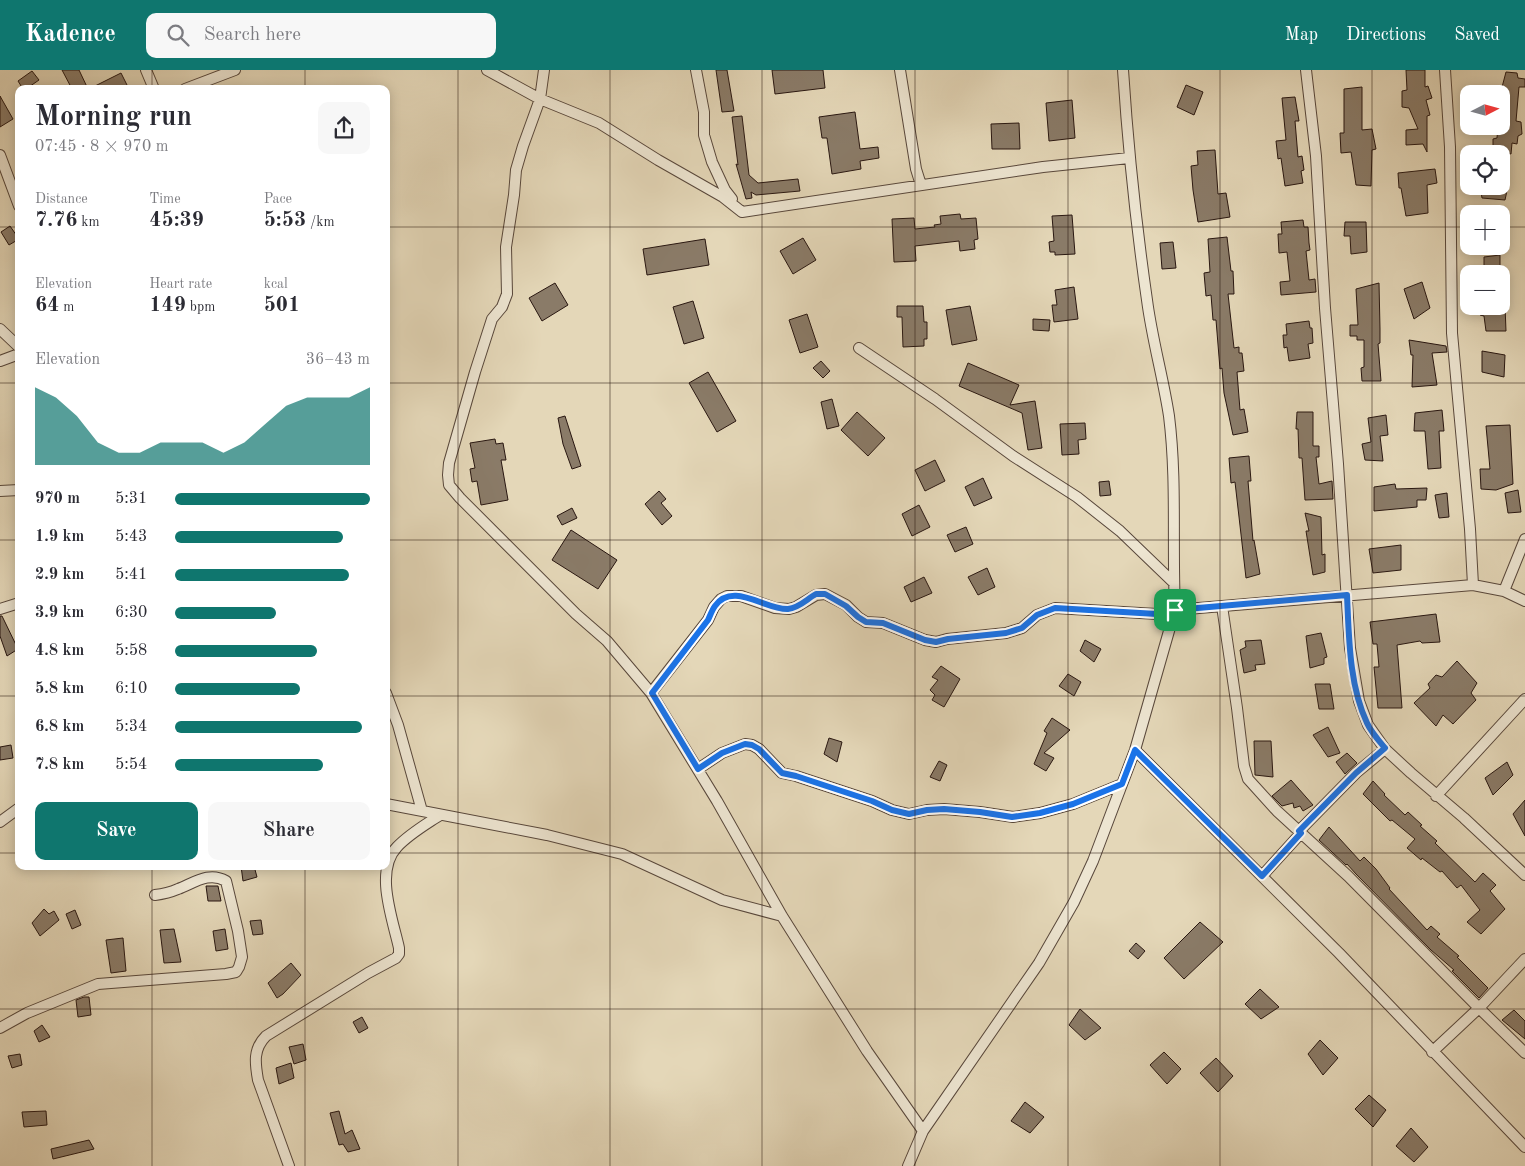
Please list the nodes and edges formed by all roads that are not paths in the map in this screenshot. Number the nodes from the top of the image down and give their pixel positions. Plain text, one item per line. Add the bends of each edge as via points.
1 (146, 70) edge
2 (234, 70) edge
3 (487, 70) edge
4 (544, 70) edge
5 (696, 70) edge
6 (900, 70) edge
7 (1123, 70) edge
8 (1306, 70) edge
9 (1446, 70) edge
10 (152, 85) edge
11 (195, 85) edge
12 (540, 99) junction
13 (0, 155) edge
14 (1129, 158) junction
15 (921, 185) junction
16 (15, 195) edge
17 (742, 212) junction
18 (0, 328) edge
19 (15, 343) edge
20 (859, 348) dead end
21 (15, 355) edge
22 (0, 361) edge
23 (15, 490) edge
24 (0, 491) edge
25 (1525, 539) edge
26 (1174, 583) junction
27 (1473, 585) junction
28 (1504, 591) junction
29 (1347, 595) junction
30 (1525, 602) edge
31 (15, 604) edge
32 (1222, 606) junction
33 (0, 608) edge
34 (1174, 612) junction
35 (652, 693) junction
36 (1525, 699) edge
37 (390, 704) edge
38 (1521, 711) edge
39 (1385, 748) junction
40 (1135, 750) junction
41 (698, 769) junction
42 (1122, 784) junction
43 (1436, 796) junction
44 (390, 805) edge
45 (15, 811) edge
46 (422, 811) junction
47 (440, 814) junction
48 (0, 822) edge
49 (1300, 832) junction
50 (390, 858) edge
51 (387, 870) edge
52 (1525, 875) edge
53 (1262, 876) junction
54 (155, 895) dead end
55 (782, 916) junction
56 (1525, 960) edge
57 (1478, 1008) junction
58 (0, 1028) edge
59 (1432, 1052) junction
60 (1525, 1053) edge
61 (923, 1131) junction
62 (1525, 1147) edge
63 (289, 1166) edge
64 (908, 1166) edge

1 - 10 street
2 - 11 street
3 - 12 street
4 - 12 street
5 - 17 street via 704,112 704,135 712,162 725,190
6 - 15 street
7 - 14 street
8 - 29 street via 1316,156
9 - 27 street via 1452,333
12 - 17 street via 599,123 723,197
12 - 35 street via 516,170 506,247 507,294 492,320 475,372 448,475 450,485 460,498 607,641
13 - 16 street
14 - 15 street
14 - 26 street via 1147,303 1169,416 1174,477
15 - 17 street
18 - 19 street
20 - 26 street via 1077,497 1120,531
21 - 22 street
23 - 24 street
25 - 28 street
26 - 34 street
27 - 28 street
27 - 29 street
28 - 30 street
29 - 32 street
29 - 39 street via 1350,648 1359,701 1368,725
31 - 33 street
32 - 34 street
32 - 49 street via 1248,779
34 - 35 street via 1055,608 1037,615 1022,628 1006,633 936,642 883,623 866,622 825,594 816,594 789,609 775,608 741,596 727,596 714,606 708,620
34 - 40 street
35 - 41 street
36 - 38 street
37 - 46 street
38 - 43 street
39 - 43 street
39 - 49 street via 1356,773
40 - 42 street
40 - 53 street
41 - 42 street via 722,753 745,744 752,745 782,773 909,814 944,809 1012,817 1073,804
41 - 55 street
42 - 61 street via 1093,861 1040,963
43 - 52 street
44 - 46 street
45 - 48 street
46 - 47 street
47 - 50 street via 395,848
47 - 55 street via 622,854 722,900
49 - 53 street
49 - 57 street
51 - 63 street via 386,890 399,954 266,1036 260,1043 256,1058 258,1080
53 - 59 street
54 - 58 street via 212,876 226,881 242,957 236,972 98,984 27,1013
55 - 61 street
56 - 57 street
57 - 59 street
57 - 60 street
59 - 62 street
61 - 64 street

